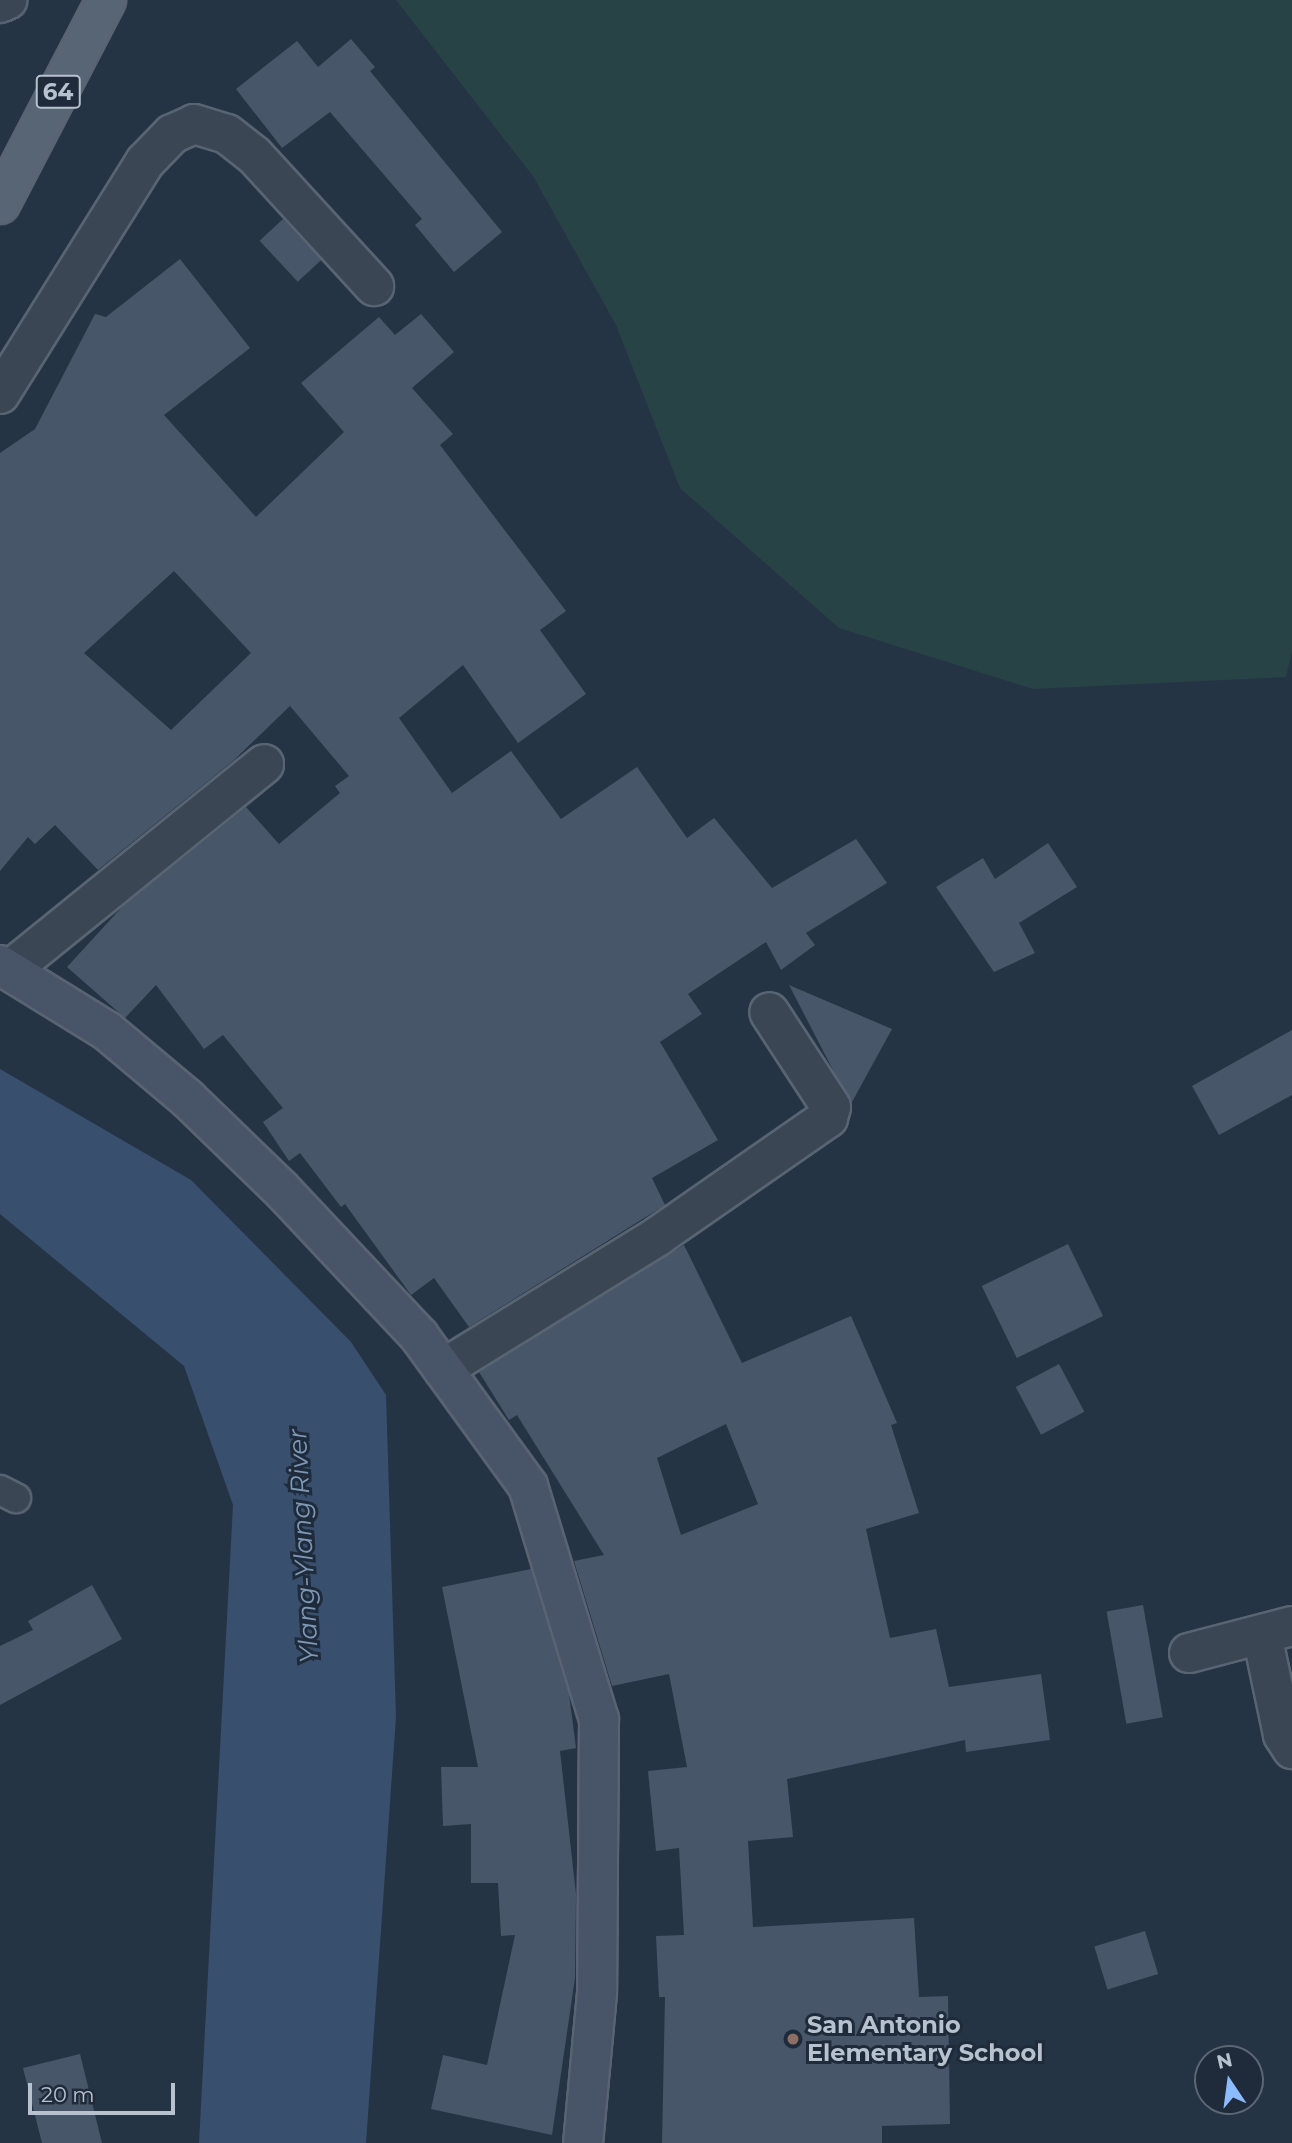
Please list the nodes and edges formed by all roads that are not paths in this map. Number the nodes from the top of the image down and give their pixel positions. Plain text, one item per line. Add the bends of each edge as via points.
1 (7, 0) edge
2 (106, 0) edge
3 (0, 3) edge
4 (0, 204) edge
5 (374, 286) dead end
6 (0, 394) edge
7 (264, 764) dead end
8 (5, 967) edge
9 (769, 1012) dead end
10 (443, 1368) junction
11 (1277, 1631) edge
12 (1189, 1653) dead end
13 (1292, 1749) edge
14 (583, 2143) edge

1 - 3 street
2 - 4 main road, 64
5 - 6 street via 254,155 227,134 194,124 173,134 145,162
7 - 8 street
8 - 10 street via 107,1031 188,1099 309,1219 419,1336
9 - 10 street via 831,1108 828,1118 658,1236
10 - 14 street via 528,1486 598,1719 597,1993
11 - 12 street
11 - 13 street via 1283,1735

